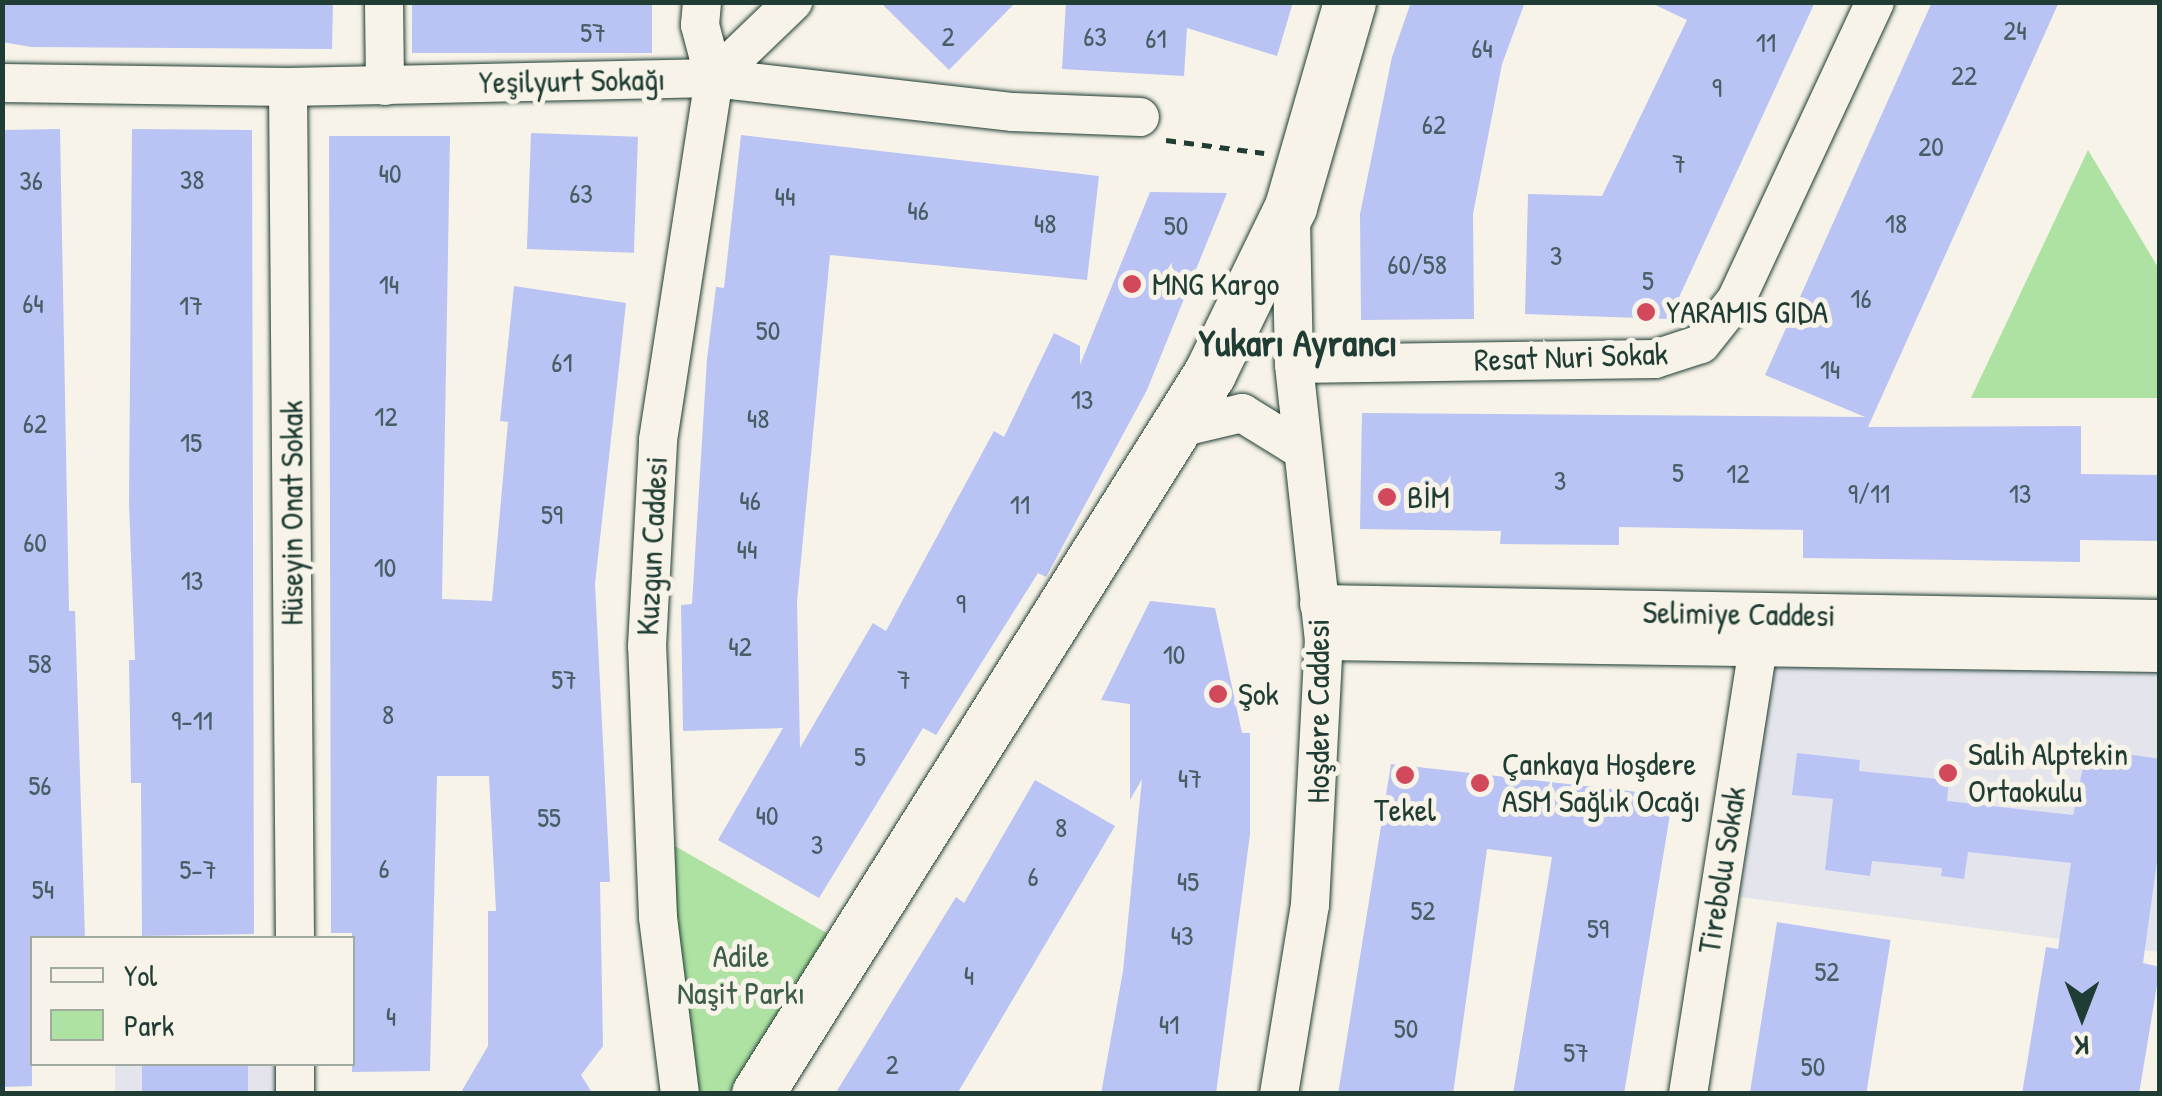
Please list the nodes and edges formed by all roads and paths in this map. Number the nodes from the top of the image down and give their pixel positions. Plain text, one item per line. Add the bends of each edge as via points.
1 (384, 2) edge
2 (702, 2) edge
3 (793, 2) edge
4 (1350, 2) edge
5 (1875, 2) edge
6 (714, 78) junction
7 (2, 82) edge
8 (385, 86) junction
9 (288, 87) junction
10 (1148, 128) joint
11 (1307, 155) junction
12 (1291, 207) junction
13 (1294, 364) junction
14 (1179, 428) junction
15 (1302, 450) junction
16 (2160, 619) edge
17 (1321, 622) junction
18 (1758, 647) junction
19 (2160, 653) edge
20 (294, 936) edge
21 (295, 1066) edge
22 (296, 1094) edge
23 (680, 1094) edge
24 (758, 1094) edge
25 (1279, 1094) edge
26 (1688, 1094) edge

1 - 8 street
2 - 6 street, Kuzgun Caddesi via 700,25
3 - 6 street
4 - 11 main road
5 - 13 street, Resat Nuri Sokak via 1736,300 1701,344 1656,359
6 - 8 street, Yeşilyurt Sokağı
6 - 10 street, Yeşilyurt Sokağı
6 - 23 street, Kuzgun Caddesi via 658,440 649,548 648,734 658,916
7 - 9 street, Yeşilyurt Sokağı
8 - 9 street, Yeşilyurt Sokağı
9 - 20 street, Hüseyin Onat Sokak
10 - 11 path
11 - 12 main road
12 - 13 street, Hoşdere Caddesi
12 - 14 main road
13 - 15 street, Hoşdere Caddesi
14 - 15 street via 1242,413
14 - 24 main road
15 - 17 street, Hoşdere Caddesi
16 - 17 street, Selimiye Caddesi
17 - 18 street, Selimiye Caddesi
17 - 25 street, Hoşdere Caddesi via 1310,905
18 - 19 street, Selimiye Caddesi
18 - 26 street, Tirebolu Sokak
21 - 22 street

